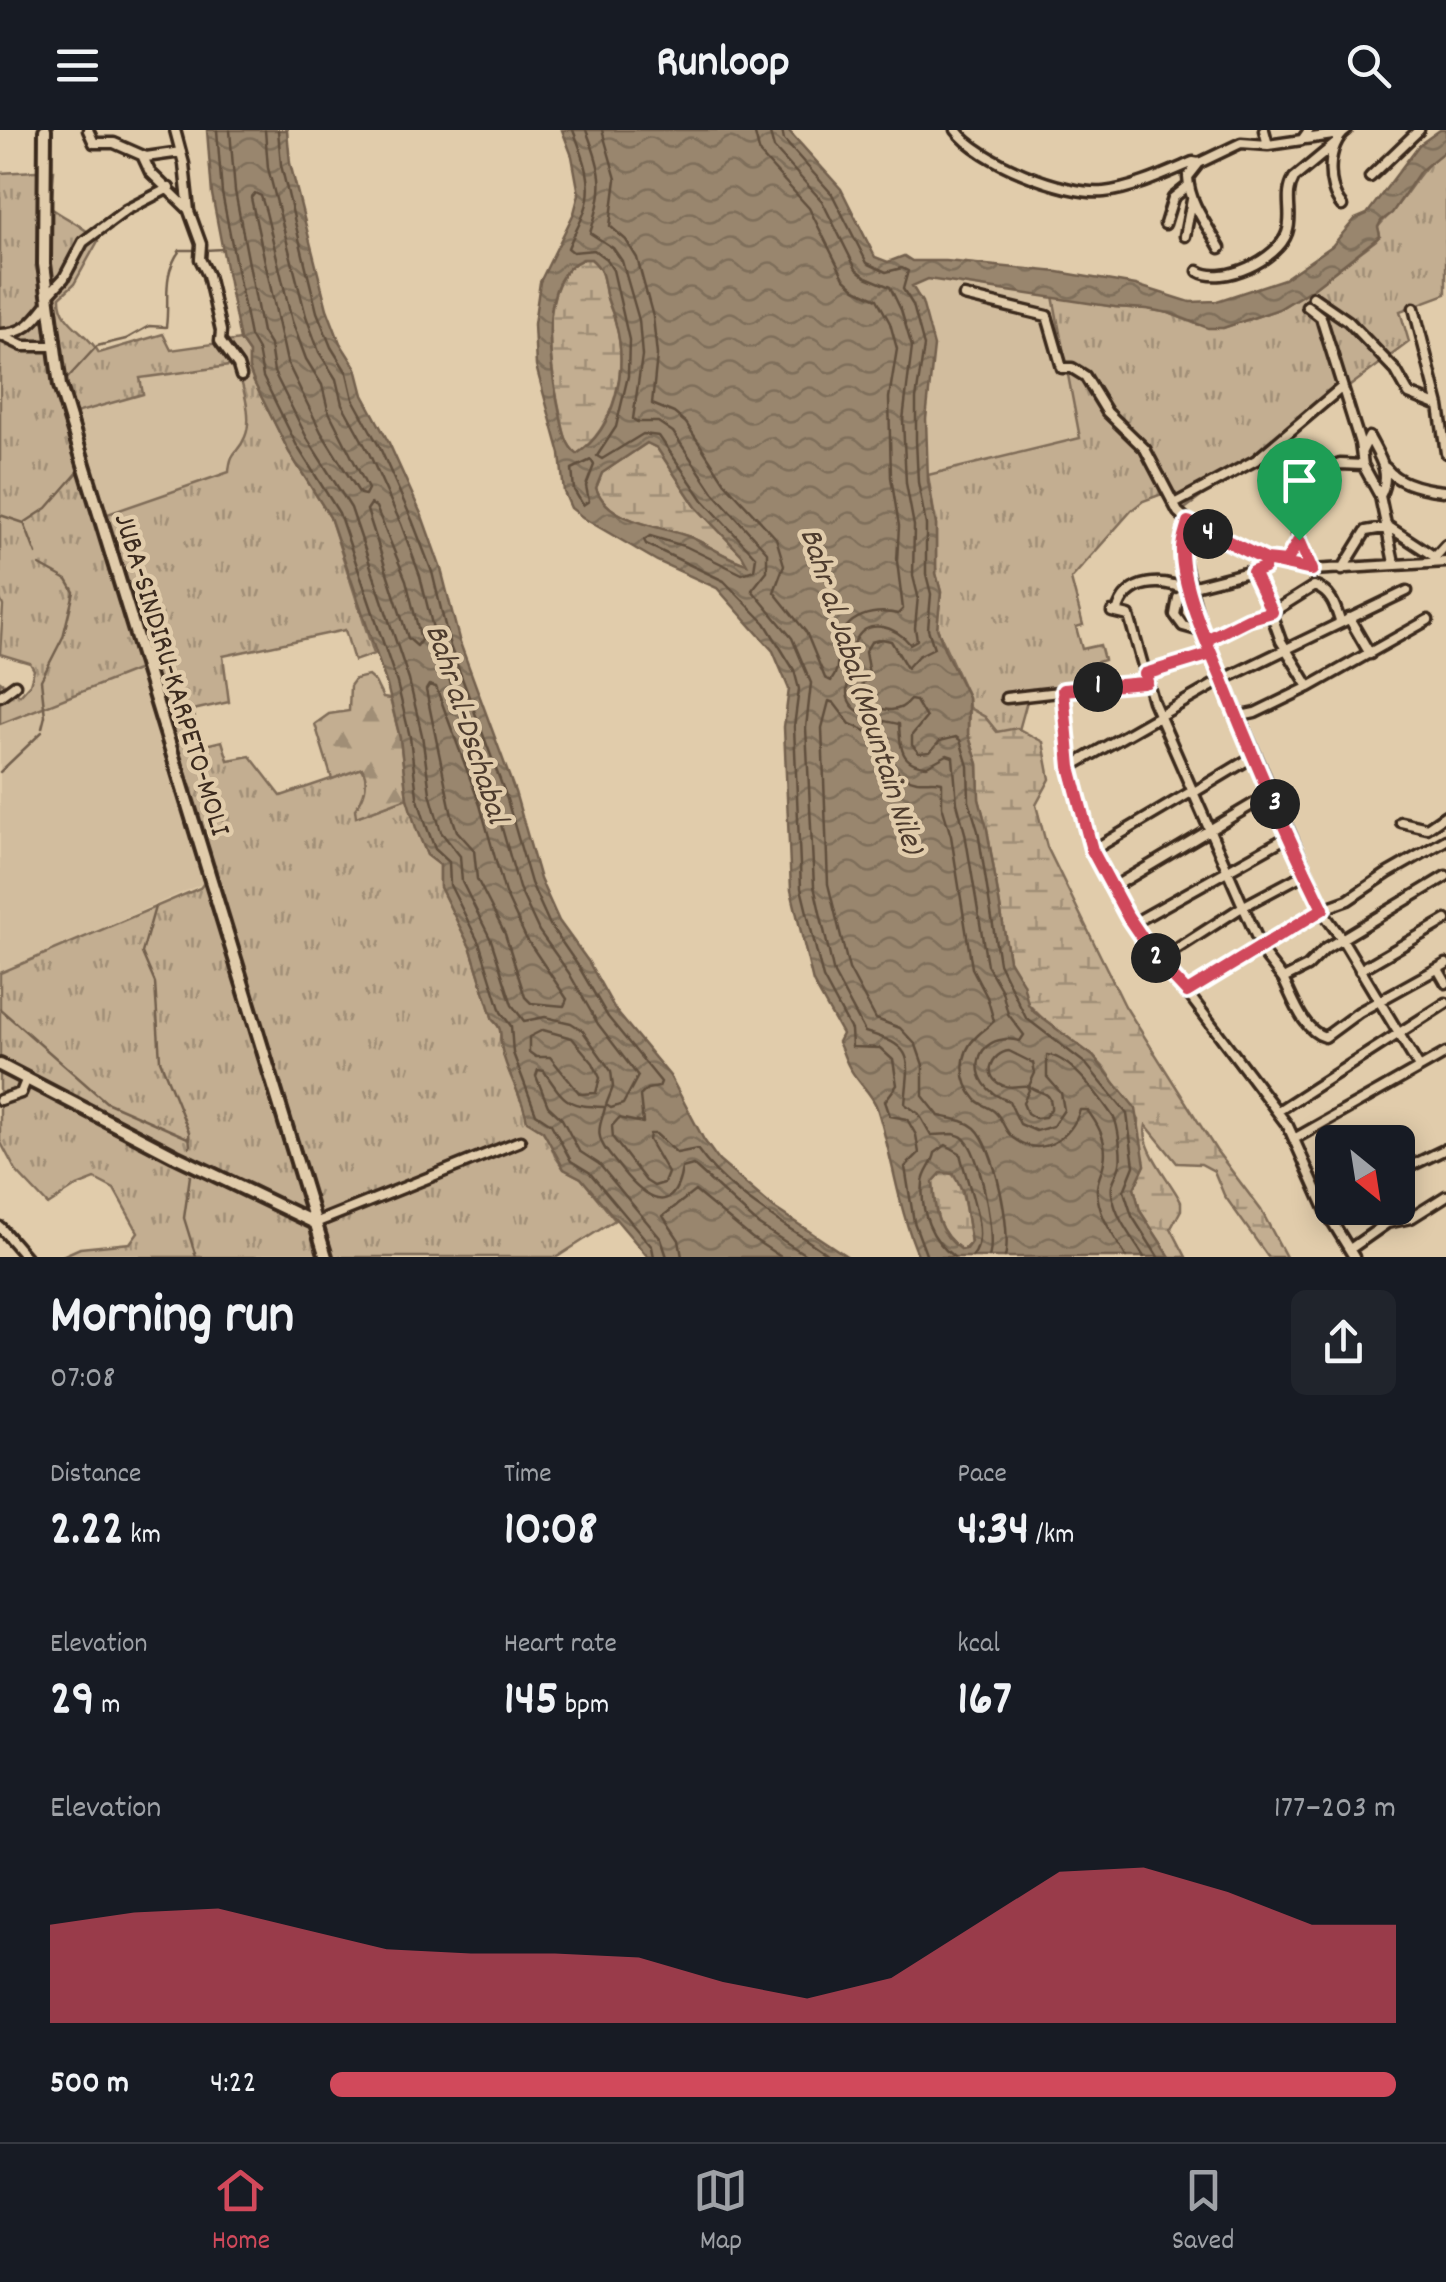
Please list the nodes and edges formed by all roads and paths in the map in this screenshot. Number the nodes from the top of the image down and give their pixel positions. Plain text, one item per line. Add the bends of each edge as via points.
1 (45, 130) edge
2 (88, 130) edge
3 (175, 130) edge
4 (956, 130) edge
5 (1264, 130) edge
6 (1309, 130) edge
7 (1419, 130) edge
8 (1343, 132) edge
9 (1302, 140) junction
10 (1335, 144) junction
11 (1268, 145) junction
12 (181, 152) junction
13 (143, 157) junction
14 (1199, 164) junction
15 (1176, 170) junction
16 (1370, 177) dead end
17 (1188, 181) junction
18 (169, 188) junction
19 (1192, 200) junction
20 (1342, 206) dead end
21 (189, 211) junction
22 (1166, 224) dead end
23 (1186, 236) dead end
24 (1220, 248) dead end
25 (1198, 271) dead end
26 (964, 296) dead end
27 (1313, 297) dead end
28 (48, 299) junction
29 (1307, 306) dead end
30 (1414, 308) dead end
31 (0, 334) edge
32 (54, 346) junction
33 (241, 376) dead end
34 (1341, 388) junction
35 (1440, 406) junction
36 (1362, 452) junction
37 (1446, 453) edge
38 (1363, 465) junction
39 (1386, 468) junction
40 (1443, 491) dead end
41 (1380, 496) junction
42 (1174, 504) junction
43 (1188, 522) junction
44 (1388, 527) junction
45 (1299, 540) junction
46 (1446, 546) edge
47 (1435, 559) junction
48 (1266, 560) junction
49 (1286, 562) junction
50 (1446, 562) edge
51 (1394, 563) junction
52 (1312, 570) junction
53 (1342, 570) junction
54 (1253, 572) junction
55 (1190, 589) junction
56 (1406, 591) dead end
57 (1271, 612) junction
58 (1345, 619) junction
59 (1428, 620) dead end
60 (1203, 636) junction
61 (1286, 650) junction
62 (1211, 654) junction
63 (1370, 654) junction
64 (1146, 678) junction
65 (1222, 680) junction
66 (14, 685) dead end
67 (1308, 687) junction
68 (1063, 690) junction
69 (0, 696) edge
70 (1006, 698) dead end
71 (1159, 716) junction
72 (1236, 718) junction
73 (1254, 756) junction
74 (1070, 767) junction
75 (1191, 793) junction
76 (1270, 794) junction
77 (1446, 816) edge
78 (1401, 822) dead end
79 (1209, 830) junction
80 (1289, 836) junction
81 (1446, 840) edge
82 (1092, 850) junction
83 (1227, 871) junction
84 (1306, 873) junction
85 (1446, 876) edge
86 (1112, 888) junction
87 (1242, 906) junction
88 (1323, 909) junction
89 (1446, 920) edge
90 (1132, 924) junction
91 (1342, 938) junction
92 (1261, 947) junction
93 (1158, 961) junction
94 (1442, 967) edge
95 (1360, 970) junction
96 (1282, 980) junction
97 (1446, 983) edge
98 (1187, 992) junction
99 (1379, 1002) junction
100 (1446, 1003) edge
101 (1397, 1034) junction
102 (1446, 1053) edge
103 (0, 1065) edge
104 (1419, 1066) junction
105 (27, 1078) junction
106 (0, 1100) edge
107 (1278, 1111) junction
108 (1294, 1139) junction
109 (520, 1141) dead end
110 (1446, 1149) edge
111 (1415, 1164) edge
112 (1315, 1178) edge
113 (1446, 1196) edge
114 (315, 1222) junction
115 (1339, 1225) edge
116 (0, 1228) edge
117 (1352, 1253) edge
118 (26, 1257) edge
119 (326, 1257) edge

1 - 28 main road, JUBA-SINDIRU-KARPETO-MOLI
2 - 13 street via 94,143 114,142
3 - 12 street
4 - 15 street via 984,156 1082,190 1102,192
5 - 11 street
6 - 9 street
7 - 16 street
8 - 9 street
8 - 10 street
9 - 11 street
10 - 20 street via 1336,199
10 - 25 street via 1294,178 1280,245 1226,277
11 - 14 street via 1241,143
12 - 13 street
12 - 21 street
13 - 18 street
14 - 15 street
14 - 17 street
15 - 17 street
17 - 19 street
17 - 22 street via 1173,198
18 - 21 street
18 - 28 street via 83,242
19 - 23 street
19 - 24 street
21 - 33 street via 220,341
26 - 42 street via 1047,316 1062,368 1090,382 1107,412 1145,449
27 - 35 street via 1348,320 1409,394
28 - 31 street via 30,326
28 - 32 main road, JUBA-SINDIRU-KARPETO-MOLI
29 - 34 street via 1320,317
30 - 35 street
31 - 32 street via 23,346
32 - 114 main road, JUBA-SINDIRU-KARPETO-MOLI via 64,402
34 - 36 street
34 - 42 street via 1256,460
35 - 37 street
36 - 38 street
36 - 39 street via 1370,437
38 - 41 street
38 - 45 street via 1321,470 1293,514
39 - 40 street via 1392,476
39 - 41 street
41 - 44 street
42 - 43 street
43 - 48 street
43 - 55 street via 1181,549
44 - 47 street
44 - 51 street
44 - 53 street via 1366,531
45 - 49 street
45 - 52 street
46 - 47 street
47 - 50 street
47 - 51 street
48 - 49 street
48 - 54 street
49 - 52 street
51 - 53 street
52 - 53 street
54 - 55 street
54 - 57 street
55 - 60 street
55 - 60 street via 1174,608 1183,626
55 - 64 street via 1164,581 1132,588 1114,612 1129,616
56 - 58 street
57 - 58 street via 1314,586 1325,590
57 - 60 street
57 - 61 street
58 - 61 street
58 - 63 street
59 - 63 street
60 - 62 street
61 - 65 street
61 - 67 street
62 - 64 street
62 - 65 street
63 - 67 street
64 - 68 street
64 - 71 street
65 - 71 street
65 - 72 street
66 - 69 street
67 - 72 street
68 - 70 street
68 - 74 street
71 - 74 street
71 - 75 street
72 - 73 street
73 - 75 street
73 - 76 street
74 - 82 street
75 - 79 street
75 - 82 street
76 - 79 street
76 - 80 street
77 - 78 street via 1426,828
79 - 83 street
79 - 86 street
80 - 83 street
80 - 84 street
81 - 88 street
82 - 86 street
83 - 87 street
83 - 90 street
84 - 87 street
84 - 88 street
85 - 91 street
86 - 90 street
87 - 92 street
87 - 93 street
88 - 91 street
88 - 92 street
89 - 95 street
90 - 93 street
91 - 95 street
91 - 96 street
92 - 96 street
92 - 98 street
93 - 98 street
94 - 97 street
94 - 99 street
95 - 99 street
96 - 99 street via 1320,1036
98 - 107 street
99 - 101 street
100 - 101 street
101 - 104 street
101 - 107 street
102 - 104 street
103 - 105 main road
104 - 108 street
105 - 106 street via 21,1093
105 - 114 main road
107 - 108 street
108 - 112 street
109 - 114 street
110 - 111 street
113 - 117 street via 1411,1218 1387,1223
114 - 119 main road, JUBA-SINDIRU-KARPETO-MOLI
115 - 117 street
116 - 118 street

